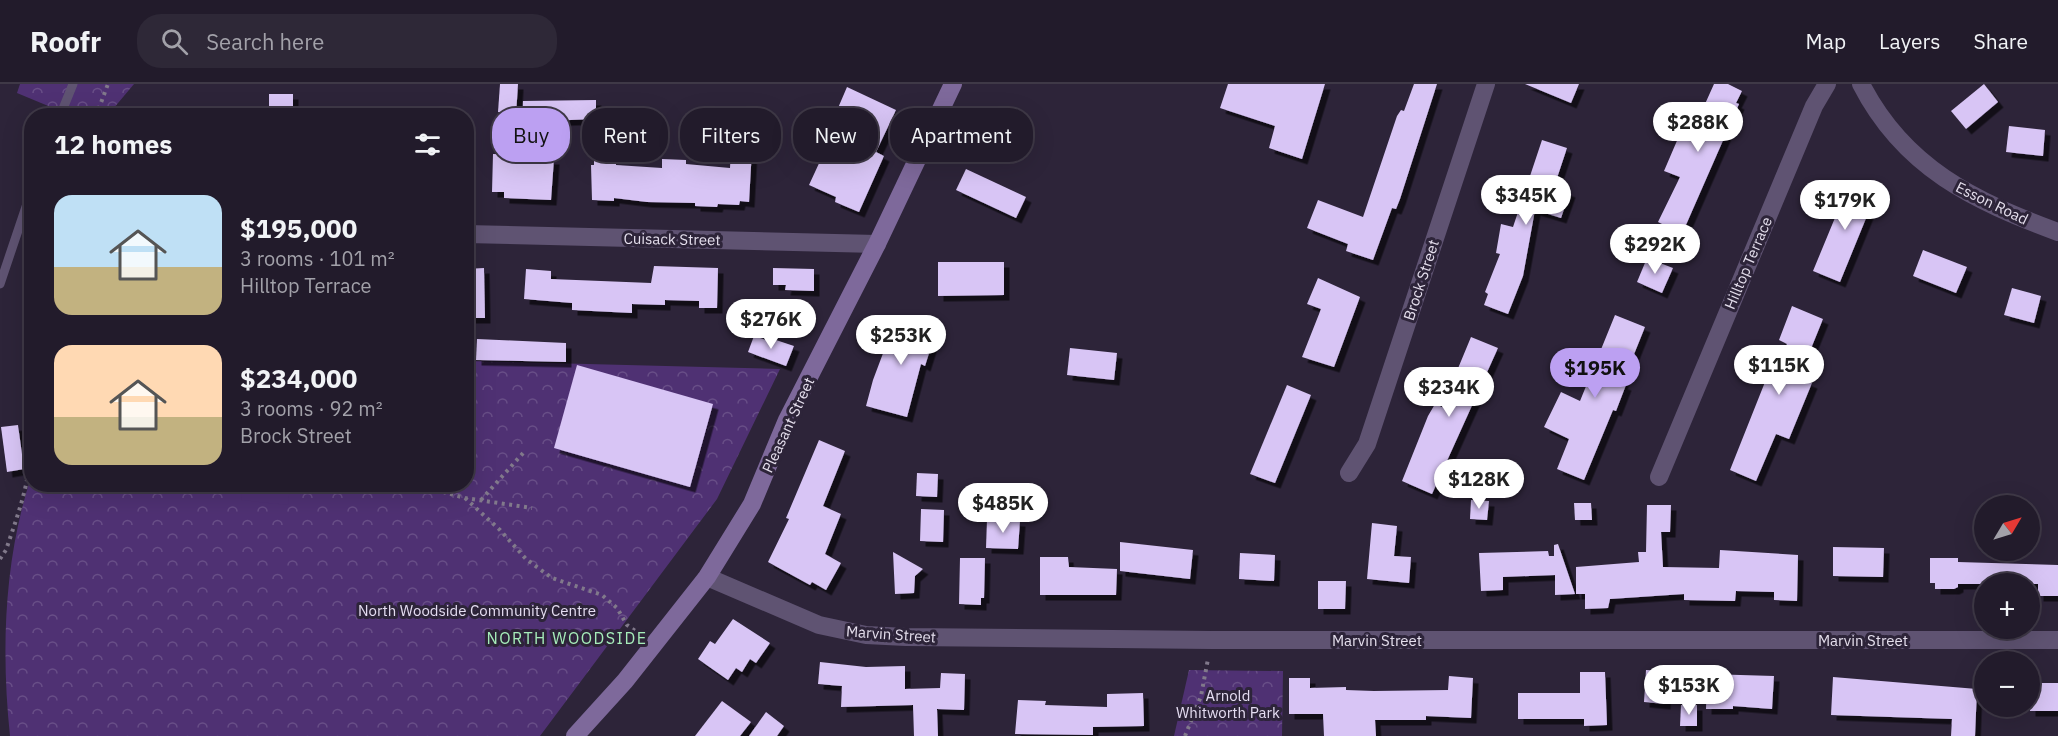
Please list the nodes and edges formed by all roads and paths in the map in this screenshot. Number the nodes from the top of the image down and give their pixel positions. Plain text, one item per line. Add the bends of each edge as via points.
1 (73, 84) edge
2 (108, 84) edge
3 (953, 84) edge
4 (1486, 84) edge
5 (1827, 84) edge
6 (1861, 84) edge
7 (63, 108) edge
8 (99, 108) edge
9 (24, 213) edge
10 (2058, 232) edge
11 (474, 234) edge
12 (877, 244) junction
13 (0, 284) edge
14 (524, 452) dead end
15 (1349, 473) dead end
16 (1659, 477) dead end
17 (24, 492) edge
18 (443, 492) edge
19 (465, 498) junction
20 (481, 501) junction
21 (532, 508) dead end
22 (0, 559) edge
23 (708, 577) junction
24 (1211, 640) junction
25 (2058, 640) edge
26 (653, 645) junction
27 (575, 736) edge
28 (1185, 736) edge

1 - 7 lane
2 - 8 path
3 - 12 main road, Pleasant Street
4 - 15 street, Brock Street via 1367,444
5 - 16 street, Hilltop Terrace via 1814,106
6 - 10 street, Esson Road via 1898,138 1929,169 2003,212
9 - 13 lane
11 - 12 street, Cuisack Street
12 - 23 main road, Pleasant Street via 787,420 752,504
14 - 20 path
17 - 22 path
18 - 19 path
19 - 20 path
19 - 26 path via 526,559 552,579 602,595 617,608 627,625
20 - 21 path
23 - 24 street, Marvin Street via 819,625 866,635
23 - 26 main road, Pleasant Street
24 - 25 street, Marvin Street
24 - 28 path via 1201,696
26 - 27 main road, Pleasant Street

